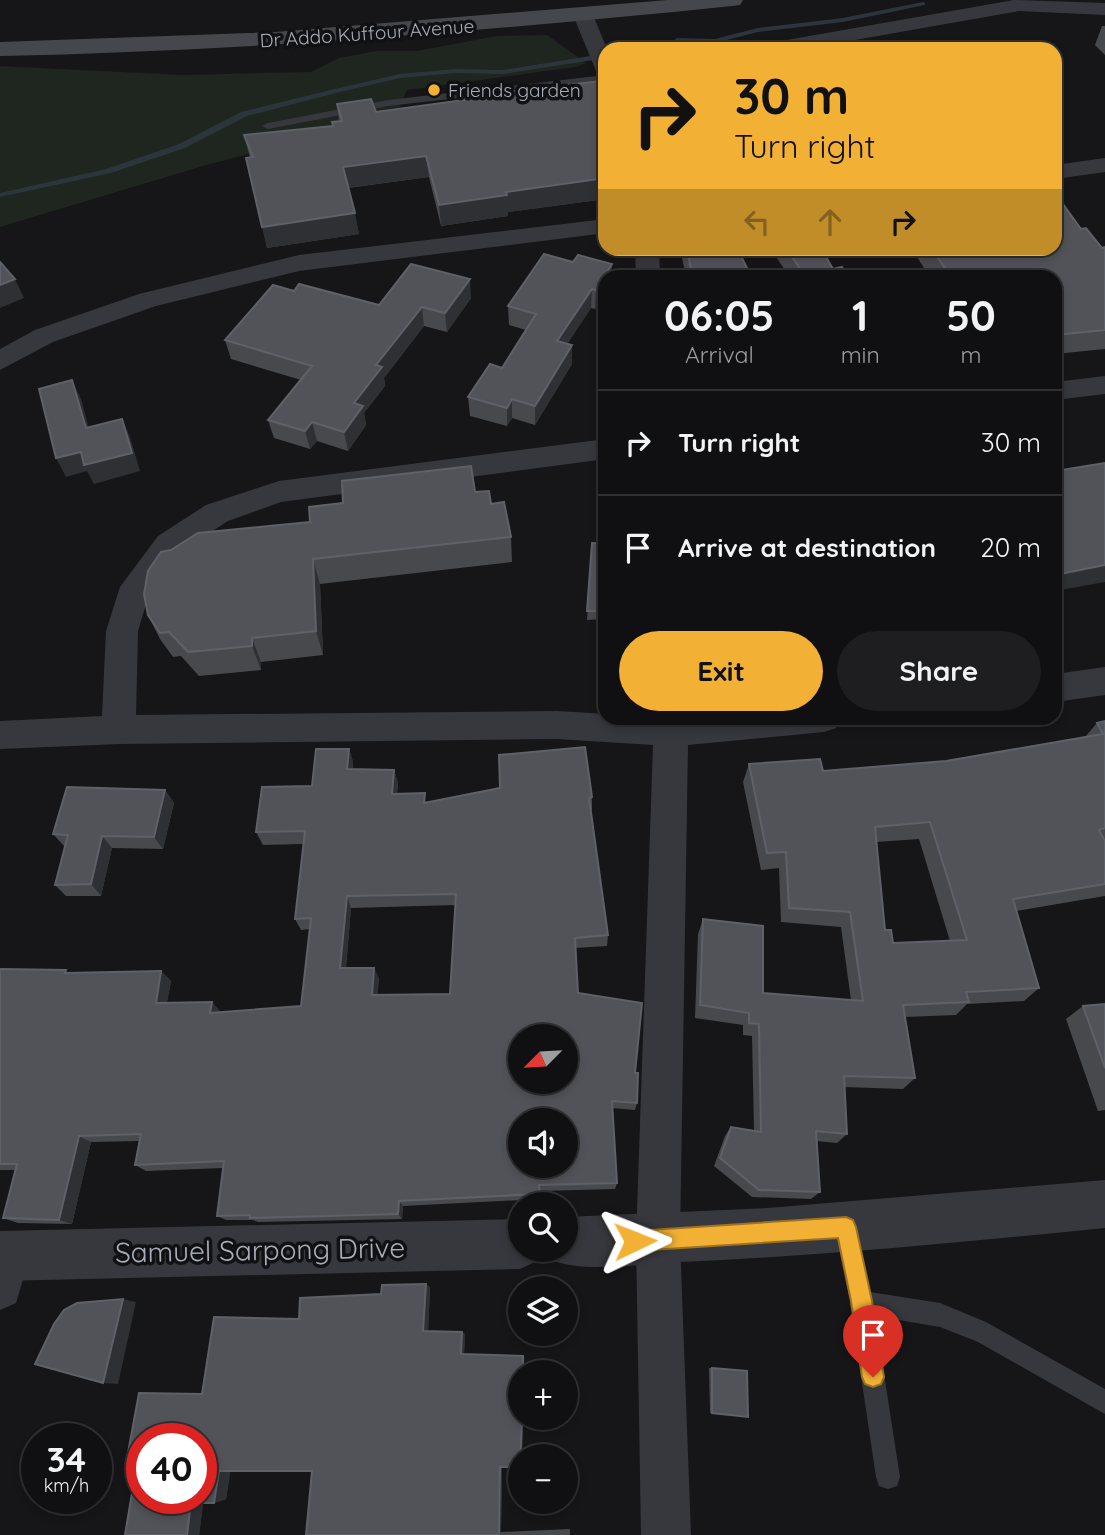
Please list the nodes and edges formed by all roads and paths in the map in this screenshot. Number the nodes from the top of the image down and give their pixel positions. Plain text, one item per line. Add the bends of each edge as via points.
1 (732, 0) edge
2 (1105, 9) edge
3 (583, 15) junction
4 (810, 42) edge
5 (0, 49) edge
6 (598, 52) edge
7 (598, 79) edge
8 (268, 126) dead end
9 (1105, 166) edge
10 (1062, 171) edge
11 (598, 227) edge
12 (0, 361) edge
13 (1105, 385) edge
14 (1062, 390) edge
15 (598, 450) edge
16 (1105, 681) edge
17 (1062, 687) edge
18 (671, 725) edge
19 (119, 730) junction
20 (0, 735) edge
21 (1105, 1204) edge
22 (846, 1227) junction
23 (658, 1240) junction
24 (578, 1242) edge
25 (508, 1245) edge
26 (3, 1266) edge
27 (862, 1301) junction
28 (1105, 1402) edge
29 (888, 1477) dead end
30 (666, 1535) edge

1 - 3 main road, Dr Addo Kuffour Avenue
2 - 4 street via 1019,5
3 - 5 main road, Dr Addo Kuffour Avenue via 281,39
3 - 6 street
7 - 8 lane via 388,103
9 - 10 street
11 - 12 street via 299,263 148,300 44,336
13 - 14 street
15 - 19 street via 279,492 217,513 169,544 136,587 122,631
16 - 17 street
18 - 19 street
18 - 23 street
19 - 20 street
21 - 22 street
22 - 23 street
22 - 27 lane
23 - 24 street
23 - 30 street
25 - 26 street, Samuel Sarpong Drive
27 - 28 lane via 909,1308 986,1334
27 - 29 lane

